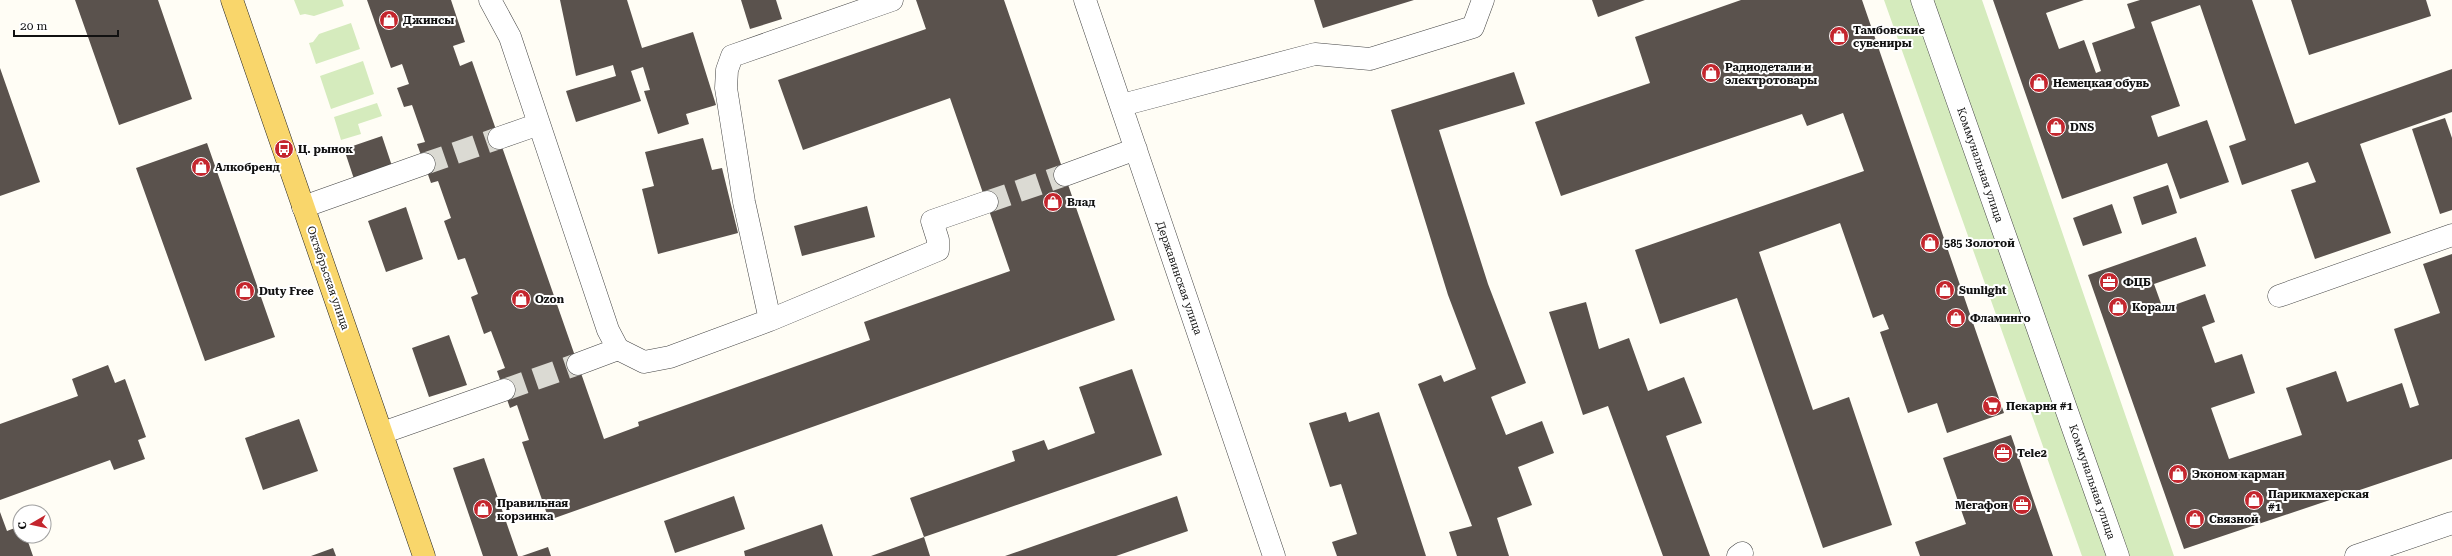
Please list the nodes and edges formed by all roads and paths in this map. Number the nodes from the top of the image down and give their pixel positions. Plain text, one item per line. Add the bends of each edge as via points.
1 (232, 0) edge
2 (490, 0) edge
3 (892, 0) edge
4 (1085, 0) edge
5 (1483, 0) edge
6 (1922, 0) edge
7 (1122, 106) junction
8 (539, 124) junction
9 (499, 138) tunnel mouth
10 (1136, 149) junction
11 (424, 164) tunnel mouth
12 (1065, 175) tunnel mouth
13 (987, 202) tunnel mouth
14 (303, 207) junction
15 (2452, 235) edge
16 (2278, 296) dead end
17 (770, 320) junction
18 (618, 349) junction
19 (578, 364) tunnel mouth
20 (504, 390) tunnel mouth
21 (382, 433) junction
22 (2452, 523) edge
23 (424, 556) edge
24 (1274, 556) edge
25 (2118, 556) edge
26 (2356, 556) edge

1 - 14 main road, Октябрьская улица
2 - 8 street via 510,37
3 - 17 street via 732,56 727,70 726,88 744,202
4 - 7 street, Державинская улица
5 - 7 street via 1473,27 1370,59 1315,54
6 - 25 street, Коммунальная улица
7 - 10 street, Державинская улица
8 - 9 street
8 - 18 street via 608,330
10 - 12 street
10 - 24 street, Державинская улица
11 - 14 street
13 - 17 street via 932,221 938,240 938,250
14 - 21 main road, Октябрьская улица
15 - 16 street
17 - 18 street via 670,357 644,362
18 - 19 street
20 - 21 street
21 - 23 main road, Октябрьская улица
22 - 26 street

